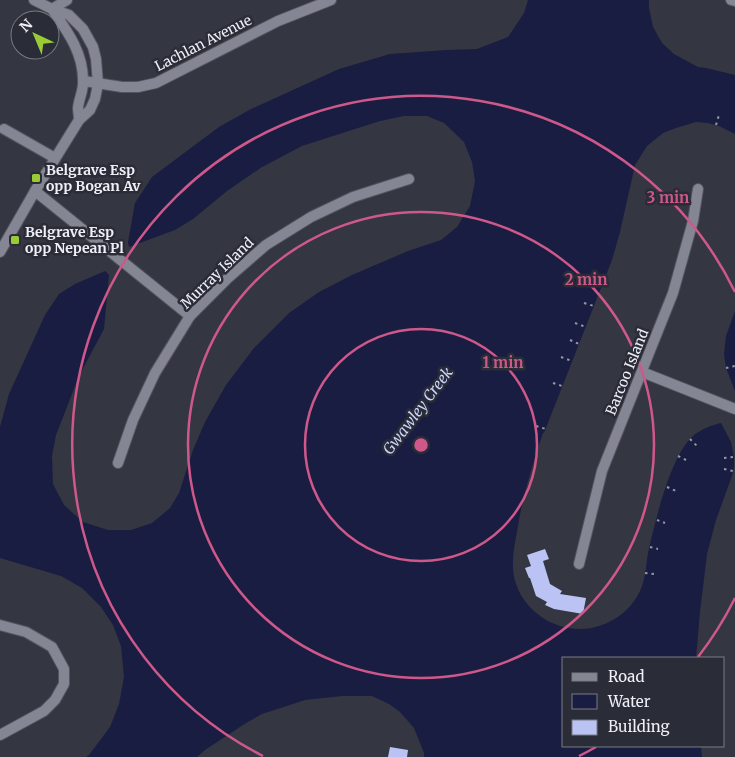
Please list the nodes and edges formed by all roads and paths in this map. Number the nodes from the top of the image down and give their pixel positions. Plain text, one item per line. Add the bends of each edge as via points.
1 (34, 0) edge
2 (67, 0) edge
3 (331, 0) edge
4 (731, 0) edge
5 (735, 1) edge
6 (52, 9) junction
7 (84, 81) junction
8 (98, 84) junction
9 (719, 115) dead end
10 (79, 120) junction
11 (716, 125) dead end
12 (4, 129) dead end
13 (55, 158) junction
14 (409, 179) dead end
15 (698, 189) dead end
16 (35, 191) junction
17 (0, 252) edge
18 (584, 303) dead end
19 (594, 306) dead end
20 (190, 316) junction
21 (575, 323) dead end
22 (586, 327) dead end
23 (570, 340) dead end
24 (579, 344) dead end
25 (561, 357) dead end
26 (572, 361) dead end
27 (735, 366) edge
28 (726, 368) dead end
29 (642, 372) junction
30 (553, 383) dead end
31 (562, 386) dead end
32 (735, 409) edge
33 (536, 426) dead end
34 (546, 429) dead end
35 (690, 439) dead end
36 (697, 446) dead end
37 (678, 456) dead end
38 (734, 457) edge
39 (724, 458) dead end
40 (686, 460) dead end
41 (118, 463) dead end
42 (724, 469) dead end
43 (733, 471) dead end
44 (666, 487) dead end
45 (676, 491) dead end
46 (656, 520) dead end
47 (665, 522) dead end
48 (650, 547) dead end
49 (658, 549) dead end
50 (579, 564) dead end
51 (645, 573) dead end
52 (654, 574) dead end
53 (0, 625) edge
54 (0, 735) edge

1 - 6 street
2 - 6 street
3 - 8 street, Lachlan Avenue via 278,21 156,83 138,87
4 - 5 street
6 - 7 street via 68,30 77,50
6 - 8 street via 69,14 88,37 96,59
7 - 8 street, Lachlan Avenue
7 - 10 street via 78,108
8 - 10 street via 90,110
9 - 11 path
10 - 13 street
12 - 13 street
13 - 16 street
14 - 20 street, Murray Island via 353,197 296,226 247,261
15 - 29 street, Barcoo Island via 694,221 683,258
16 - 17 street
16 - 20 street
18 - 19 path
20 - 41 street, Murray Island via 155,373 132,420
21 - 22 path
23 - 24 path
25 - 26 path
27 - 28 path
29 - 32 street
29 - 50 street, Barcoo Island via 602,471
30 - 31 path
33 - 34 path
35 - 36 path
37 - 40 path
38 - 39 path
42 - 43 path
44 - 45 path
46 - 47 path
48 - 49 path
51 - 52 path
53 - 54 street via 26,632 52,647 64,669 64,684 55,700 44,710

